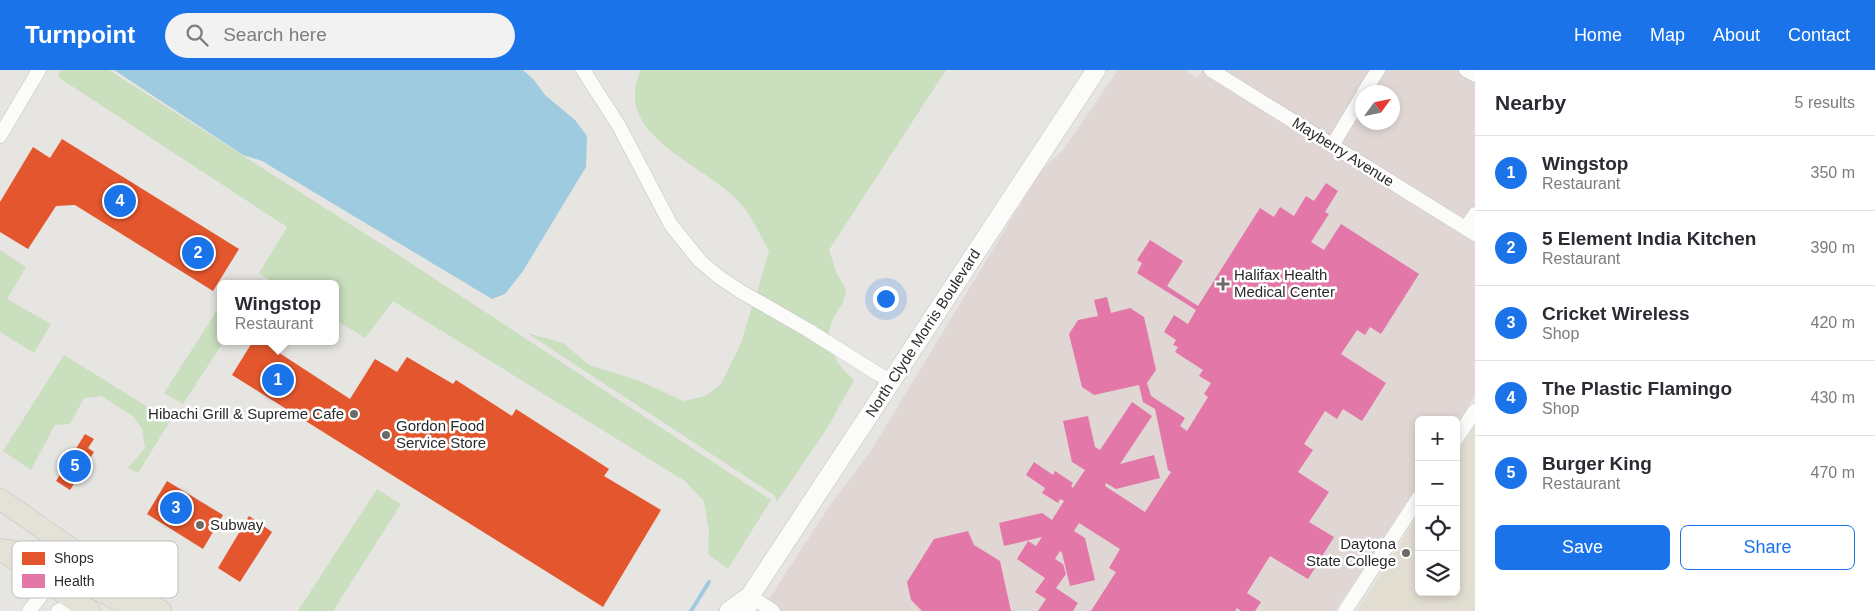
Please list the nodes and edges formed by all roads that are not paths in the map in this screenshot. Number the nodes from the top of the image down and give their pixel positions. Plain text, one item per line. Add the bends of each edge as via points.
1 (39, 70) edge
2 (583, 70) edge
3 (1096, 70) edge
4 (1211, 70) edge
5 (1378, 70) edge
6 (1466, 70) edge
7 (1475, 75) edge
8 (1369, 85) edge
9 (1355, 107) edge
10 (0, 136) edge
11 (1332, 146) junction
12 (1475, 214) edge
13 (1471, 231) edge
14 (891, 382) junction
15 (1475, 411) edge
16 (1460, 433) edge
17 (0, 498) edge
18 (1415, 503) edge
19 (61, 541) edge
20 (0, 549) edge
21 (12, 557) edge
22 (40, 598) edge
23 (65, 598) edge
24 (113, 598) edge
25 (142, 598) edge
26 (748, 603) edge
27 (74, 608) edge
28 (30, 611) edge
29 (132, 611) edge
30 (161, 611) edge
31 (729, 611) edge
32 (773, 611) edge
33 (1345, 611) edge

1 - 10 street
2 - 14 street via 619,126 671,225 700,260 719,277
3 - 14 main road, North Clyde Morris Boulevard
4 - 11 street, Mayberry Avenue
5 - 8 street
6 - 7 street
9 - 11 street
11 - 13 street, Mayberry Avenue
12 - 13 street
14 - 26 main road, North Clyde Morris Boulevard
15 - 16 street
17 - 19 main road
18 - 33 street
20 - 21 main road
22 - 28 street
23 - 27 main road
24 - 29 main road
25 - 30 main road
26 - 31 main road, North Clyde Morris Boulevard
26 - 32 street

